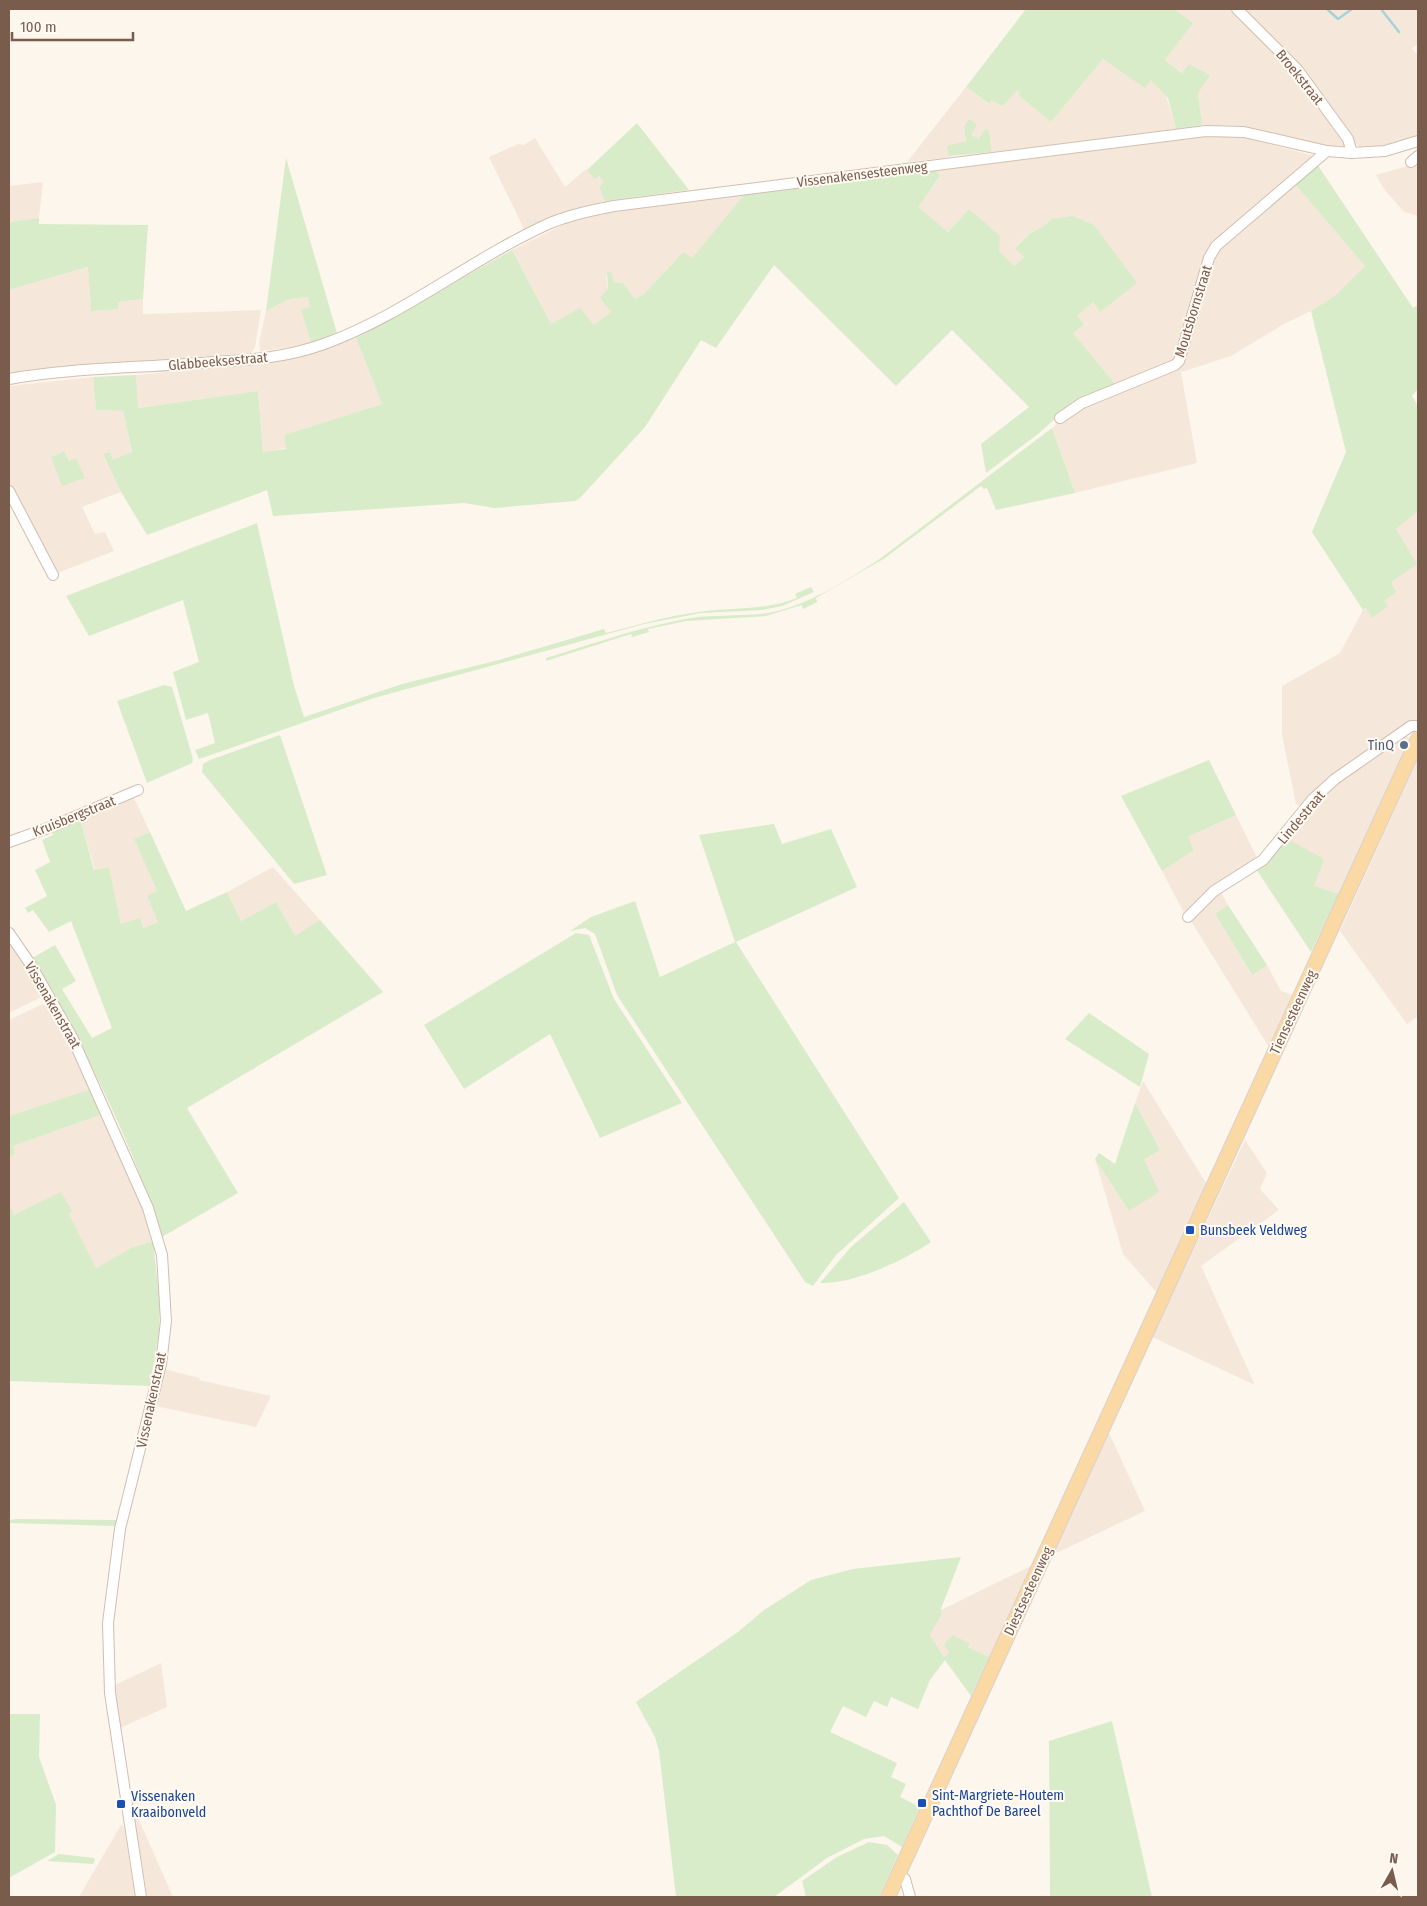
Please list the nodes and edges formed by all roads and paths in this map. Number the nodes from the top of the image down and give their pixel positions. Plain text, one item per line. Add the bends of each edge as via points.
1 (1237, 9) edge
2 (1418, 141) edge
3 (1327, 151) junction
4 (1352, 153) junction
5 (416, 298) joint
6 (9, 380) edge
7 (1060, 418) dead end
8 (9, 492) edge
9 (53, 575) dead end
10 (1418, 726) edge
11 (1418, 739) edge
12 (138, 790) dead end
13 (9, 842) edge
14 (1188, 917) dead end
15 (9, 933) edge
16 (1168, 1285) joint
17 (898, 1875) junction
18 (141, 1897) edge
19 (888, 1897) edge
20 (910, 1897) edge

1 - 4 street, Broekstraat via 1297,69 1348,139
2 - 4 street, Vissenakensesteenweg via 1385,151
3 - 4 street, Vissenakensesteenweg
3 - 5 street, Vissenakensesteenweg via 1258,134 1206,131 614,206 591,210 548,225
3 - 7 street, Moutsbornstraat via 1216,246 1209,258 1179,361 1175,365 1082,403
5 - 6 street, Glabbeeksestraat via 348,334 281,356
8 - 9 street
10 - 14 street, Lindestraat via 1411,726 1335,779 1312,800 1263,860 1214,891
11 - 16 main road, Tiensesteenweg
12 - 13 street, Kruisbergstraat
15 - 18 street, Vissenakenstraat via 72,1037 148,1208 162,1255 166,1321 160,1364 120,1529 108,1623 112,1710
16 - 17 main road, Diestsesteenweg
17 - 19 main road, Diestsesteenweg
17 - 20 street via 908,1884

